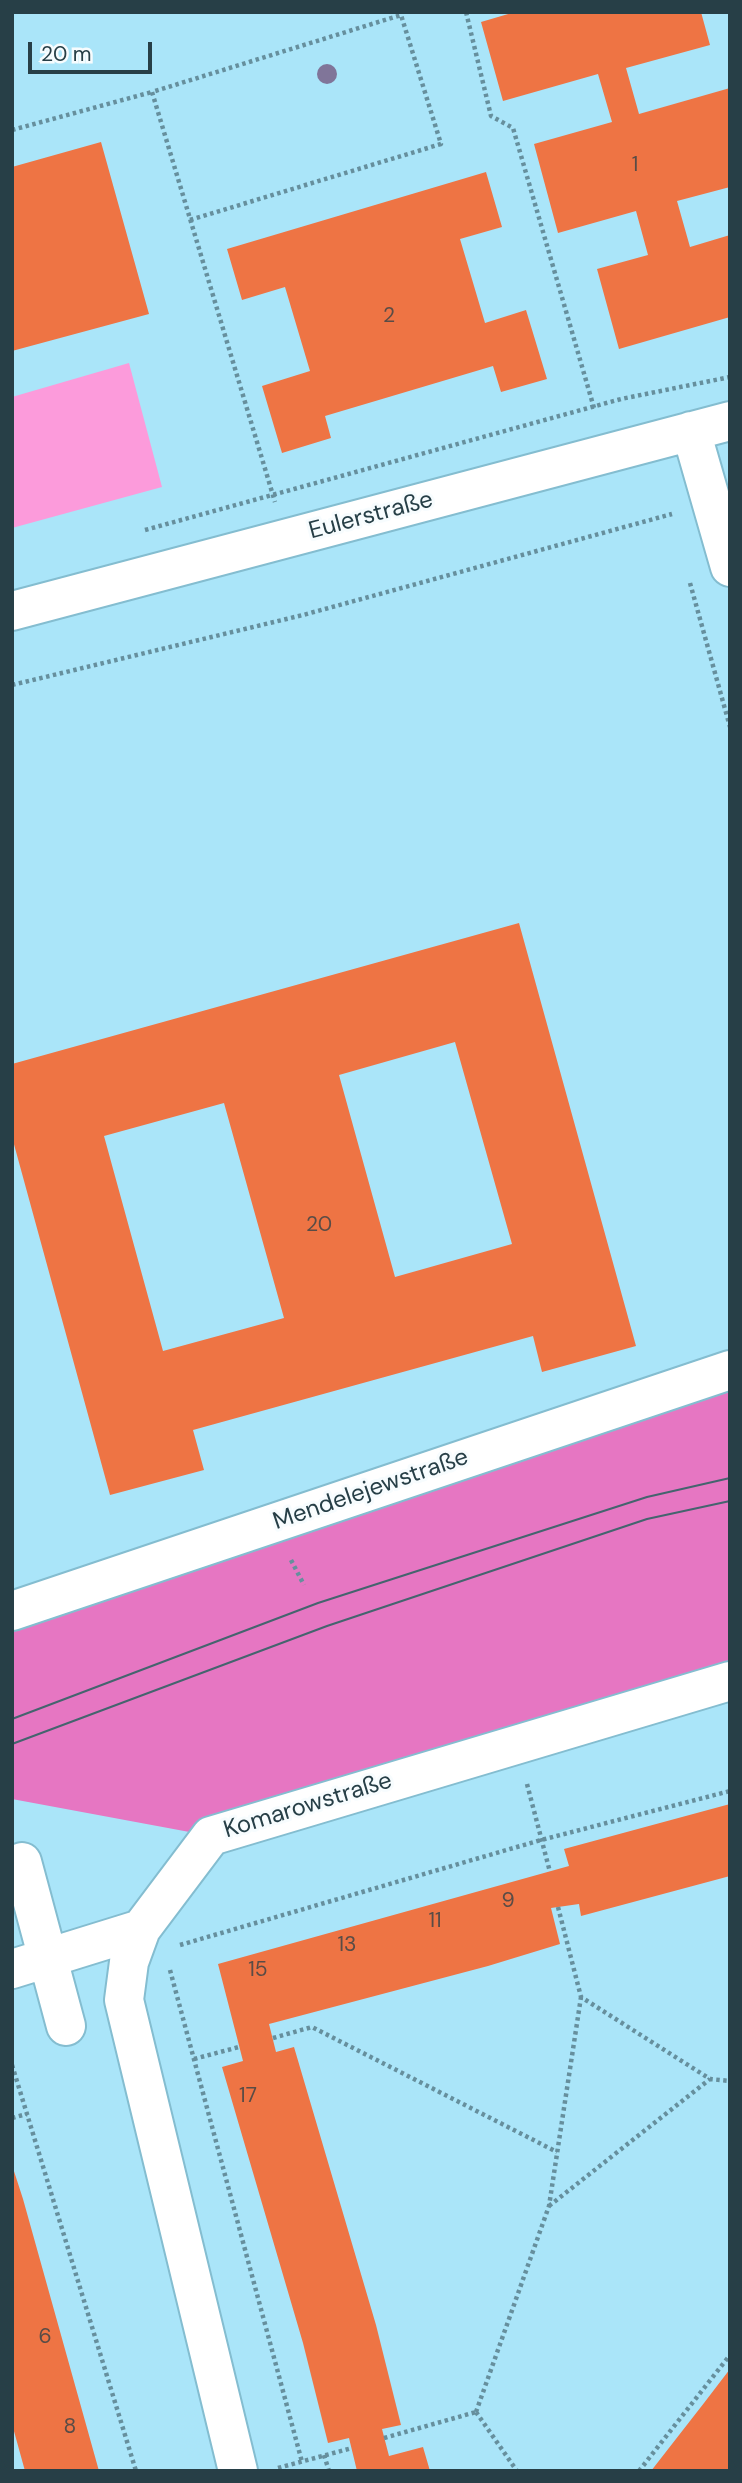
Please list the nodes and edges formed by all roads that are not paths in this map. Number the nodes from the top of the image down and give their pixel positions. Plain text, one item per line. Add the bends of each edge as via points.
1 (730, 421) edge
2 (691, 431) junction
3 (730, 567) edge
4 (12, 611) edge
5 (730, 1370) edge
6 (12, 1611) edge
7 (730, 1681) edge
8 (22, 1862) dead end
9 (145, 1947) junction
10 (48, 1958) junction
11 (12, 1969) edge
12 (66, 2026) dead end
13 (238, 2471) edge

1 - 2 street, Eulerstraße
2 - 3 street
2 - 4 street, Eulerstraße
5 - 6 street, Mendelejewstraße
7 - 9 street, Komarowstraße via 211,1836
8 - 10 street
9 - 10 street
9 - 13 street, Komarowstraße via 124,2000
10 - 11 street
10 - 12 street

